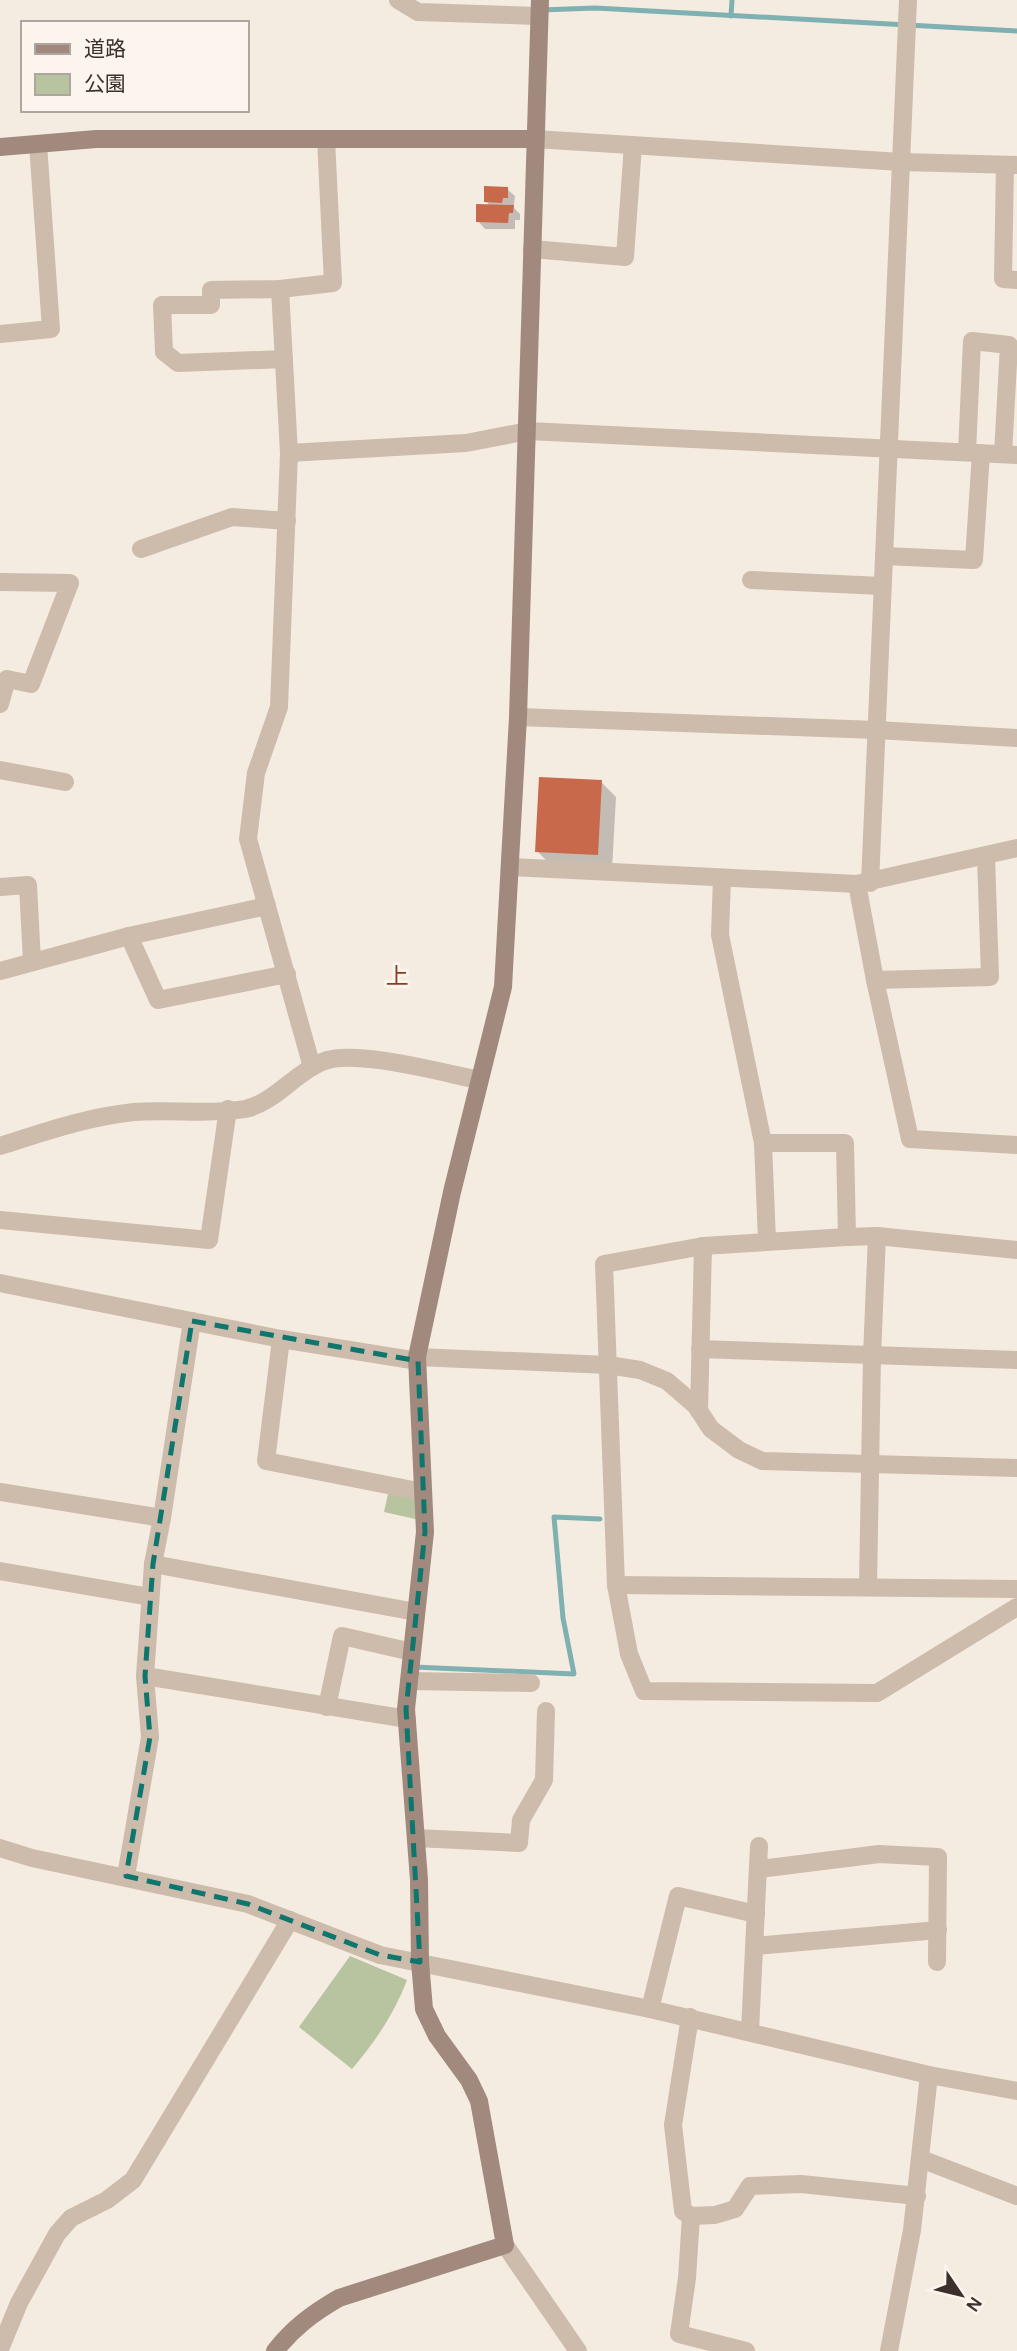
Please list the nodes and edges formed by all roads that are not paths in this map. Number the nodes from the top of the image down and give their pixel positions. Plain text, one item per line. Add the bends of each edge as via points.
1 (398, 0) edge
2 (908, 0) edge
3 (540, 8) edge
4 (326, 139) junction
5 (535, 139) junction
6 (38, 144) junction
7 (633, 145) junction
8 (0, 147) edge
9 (901, 162) junction
10 (1011, 165) edge
11 (532, 249) junction
12 (1017, 279) edge
13 (280, 289) junction
14 (0, 334) edge
15 (284, 359) junction
16 (528, 431) junction
17 (888, 448) junction
18 (974, 452) junction
19 (289, 453) junction
20 (1010, 454) edge
21 (287, 521) junction
22 (141, 549) dead end
23 (884, 556) junction
24 (751, 580) dead end
25 (0, 582) edge
26 (882, 586) junction
27 (0, 704) edge
28 (518, 718) junction
29 (876, 730) junction
30 (1017, 738) edge
31 (0, 770) edge
32 (65, 782) dead end
33 (1017, 848) edge
34 (986, 856) junction
35 (511, 867) junction
36 (722, 878) junction
37 (863, 883) junction
38 (0, 887) edge
39 (267, 906) junction
40 (129, 936) junction
41 (32, 962) junction
42 (0, 971) edge
43 (287, 974) junction
44 (875, 980) junction
45 (312, 1067) junction
46 (479, 1080) junction
47 (228, 1109) junction
48 (763, 1143) junction
49 (1017, 1145) edge
50 (0, 1146) edge
51 (0, 1220) edge
52 (877, 1236) junction
53 (847, 1237) junction
54 (767, 1241) junction
55 (703, 1246) junction
56 (1017, 1250) edge
57 (0, 1283) edge
58 (192, 1321) junction
59 (281, 1339) junction
60 (700, 1349) junction
61 (872, 1356) junction
62 (417, 1359) junction
63 (1017, 1360) edge
64 (608, 1364) junction
65 (699, 1411) junction
66 (869, 1463) junction
67 (1017, 1468) edge
68 (0, 1492) edge
69 (423, 1492) junction
70 (162, 1517) junction
71 (153, 1564) junction
72 (0, 1571) edge
73 (616, 1585) junction
74 (868, 1586) junction
75 (1017, 1589) edge
76 (150, 1597) junction
77 (1017, 1607) edge
78 (416, 1612) junction
79 (412, 1652) junction
80 (145, 1676) junction
81 (409, 1681) junction
82 (531, 1683) dead end
83 (327, 1707) junction
84 (546, 1711) dead end
85 (407, 1719) junction
86 (416, 1838) junction
87 (759, 1846) dead end
88 (0, 1848) edge
89 (760, 1868) junction
90 (126, 1876) junction
91 (756, 1914) junction
92 (290, 1920) junction
93 (938, 1930) junction
94 (755, 1946) junction
95 (420, 1962) junction
96 (937, 1962) dead end
97 (650, 2009) junction
98 (690, 2018) junction
99 (750, 2031) junction
100 (929, 2075) junction
101 (1017, 2091) edge
102 (921, 2159) junction
103 (916, 2196) junction
104 (1017, 2196) edge
105 (691, 2216) junction
106 (505, 2245) junction
107 (0, 2349) edge
108 (275, 2351) edge
109 (578, 2351) edge
110 (746, 2351) edge
111 (889, 2351) edge

1 - 3 street via 418,12
2 - 9 street
3 - 5 street
4 - 5 street
4 - 6 street via 96,139
4 - 13 street via 333,284
5 - 7 street
5 - 11 street
6 - 8 street
6 - 14 street via 51,329
7 - 9 street
7 - 11 street via 625,257
9 - 10 street
9 - 17 street
10 - 12 street via 1003,278
11 - 16 street
13 - 15 street
13 - 15 street via 211,290 211,305 162,305 164,352 178,363
15 - 19 street
16 - 17 street
16 - 19 street via 466,443
16 - 28 street
17 - 18 street
17 - 23 street
18 - 20 street
18 - 20 street via 972,341 1009,345
18 - 23 street via 974,560
19 - 21 street
21 - 22 street via 232,517
21 - 39 street via 279,707 256,773 248,839
23 - 26 street
24 - 26 street
25 - 27 street via 70,583 31,684 7,680
26 - 29 street
28 - 29 street
28 - 35 street
29 - 30 street
29 - 37 street
31 - 32 street
33 - 34 street
34 - 37 street
34 - 44 street via 990,977
35 - 36 street
35 - 46 street via 503,987
36 - 37 street
36 - 48 street via 720,934
37 - 44 street
38 - 41 street via 28,885
39 - 40 street
39 - 43 street
40 - 41 street
40 - 43 street via 158,1000
41 - 42 street
43 - 45 street
44 - 49 street via 910,1139
45 - 46 street via 332,1058 364,1059
45 - 47 street via 247,1108
46 - 62 street
47 - 50 street via 134,1112 71,1123
47 - 51 street via 209,1240
48 - 53 street via 845,1143
48 - 54 street
52 - 53 street
52 - 56 street
52 - 61 street
53 - 54 street
54 - 55 street
55 - 60 street
55 - 64 street via 604,1264
57 - 58 street
58 - 59 street
58 - 70 street
59 - 62 street
59 - 69 street via 266,1461
60 - 61 street
60 - 65 street
61 - 63 street
61 - 66 street
62 - 64 street
62 - 69 street
64 - 65 street via 667,1381
64 - 73 street
65 - 66 street via 711,1429 762,1461
66 - 67 street
66 - 74 street
68 - 70 street
69 - 78 street via 425,1532
70 - 71 street
71 - 76 street
71 - 78 street
72 - 76 street
73 - 74 street
73 - 77 street via 629,1654 644,1691 877,1693
74 - 75 street
76 - 80 street
78 - 79 street
79 - 81 street
79 - 83 street via 342,1636
80 - 83 street
80 - 90 street via 150,1737
81 - 82 street
81 - 85 street
83 - 85 street
84 - 86 street via 544,1780 521,1820 519,1843
85 - 86 street
86 - 95 street
87 - 89 street
88 - 90 street
89 - 91 street
89 - 93 street via 879,1854 938,1857
90 - 92 street via 248,1904
91 - 94 street
91 - 97 street via 678,1896
92 - 95 street via 380,1955
92 - 107 street via 134,2180 71,2218 57,2234
93 - 94 street
93 - 96 street
94 - 99 street
95 - 97 street
95 - 106 street via 424,2009 479,2101
97 - 98 street
98 - 99 street
98 - 105 street via 673,2125 683,2210
99 - 100 street
100 - 101 street
100 - 102 street
102 - 103 street
102 - 104 street
103 - 105 street via 801,2184 750,2186 735,2209
103 - 111 street
105 - 110 street via 679,2334
106 - 108 street via 339,2298 289,2333
106 - 109 street

